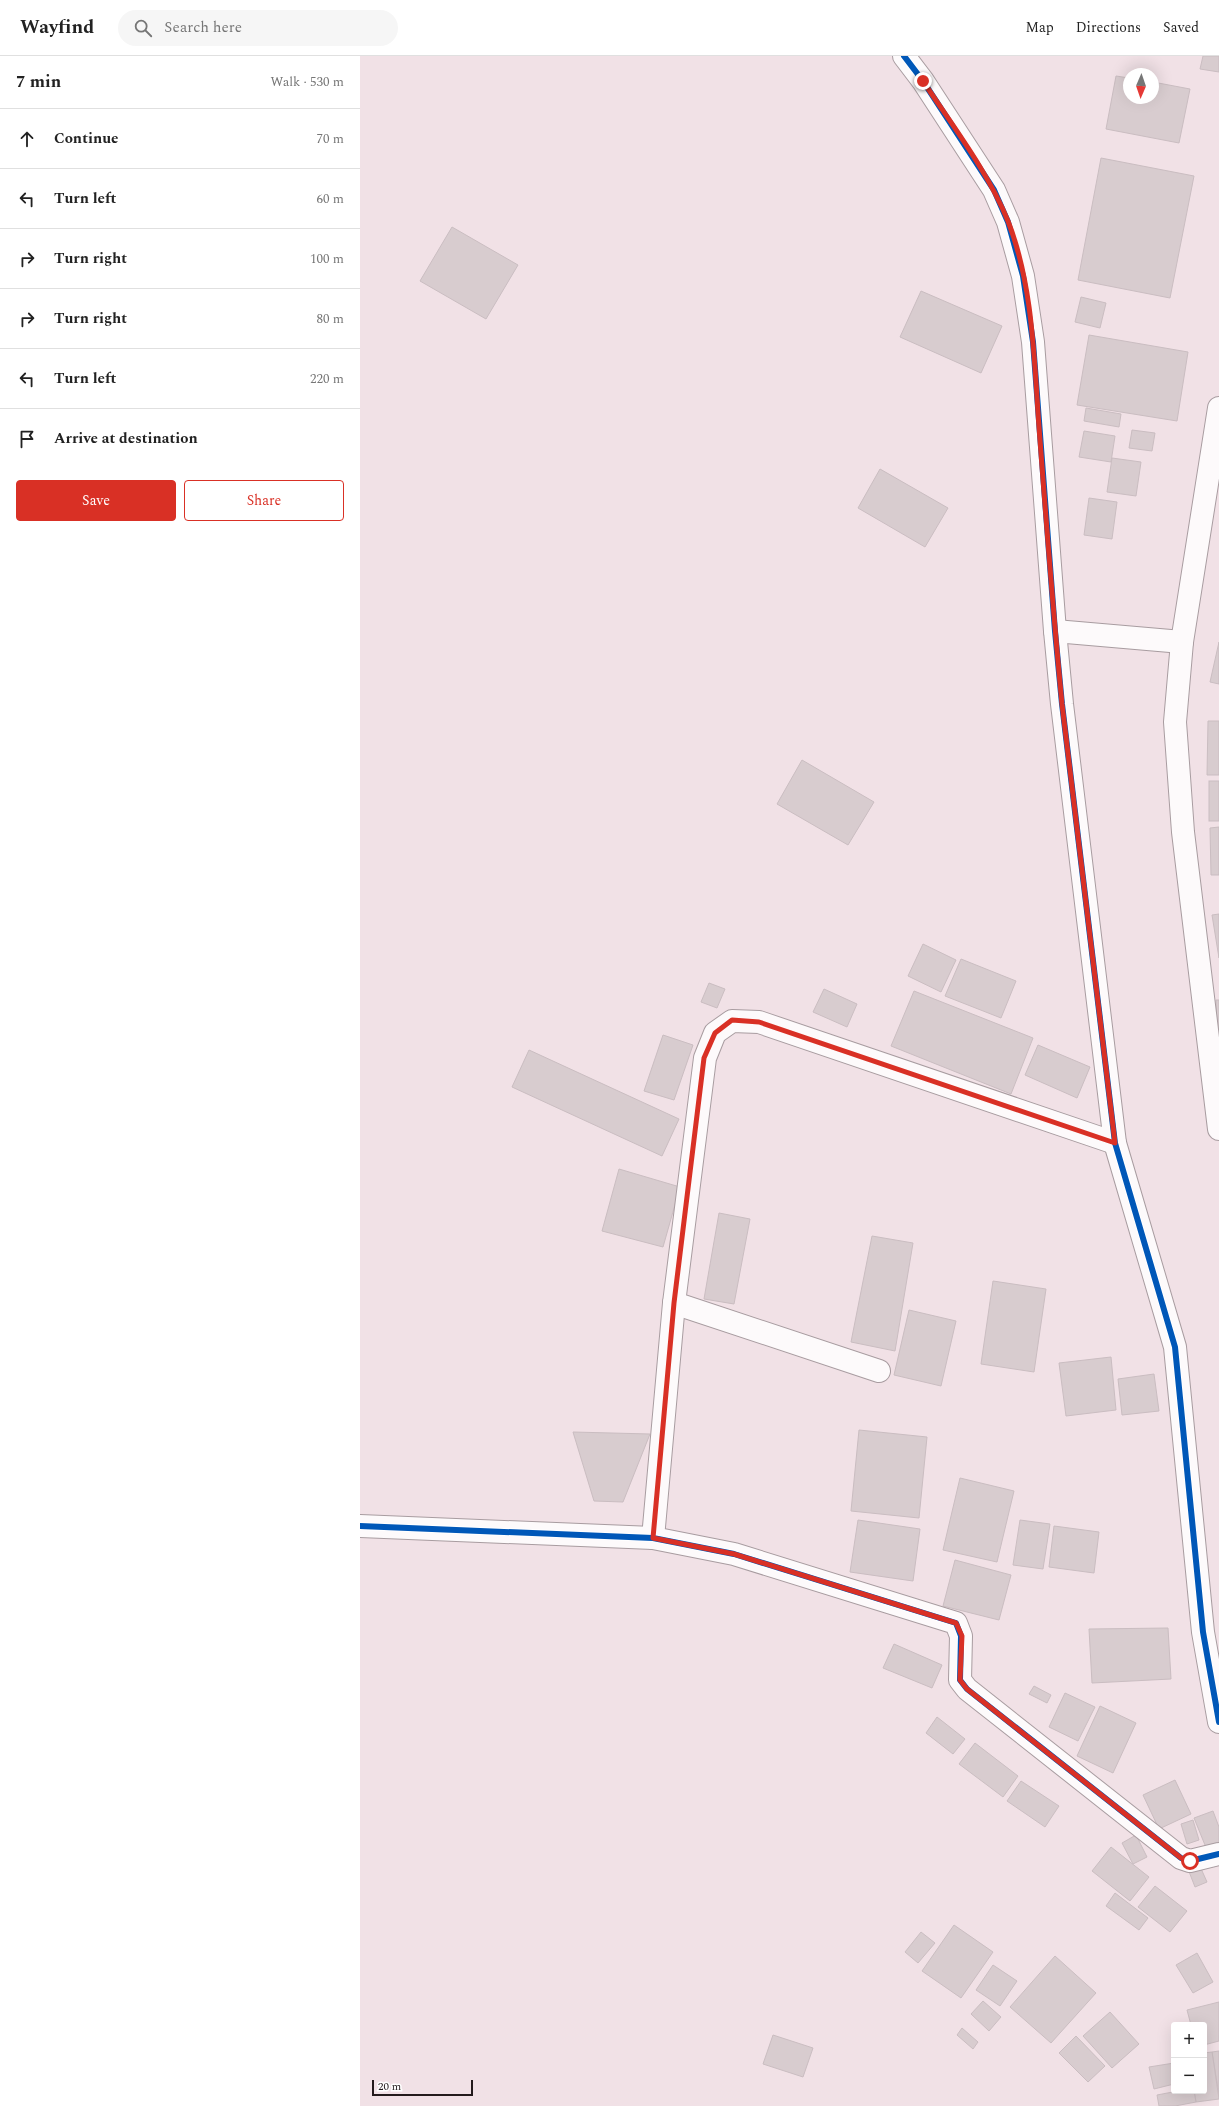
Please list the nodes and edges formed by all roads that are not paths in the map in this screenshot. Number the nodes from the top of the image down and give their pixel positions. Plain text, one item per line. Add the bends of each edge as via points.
1 (904, 56) edge
2 (1219, 408) edge
3 (1055, 631) junction
4 (1182, 642) junction
5 (1219, 1129) edge
6 (1115, 1143) junction
7 (674, 1303) junction
8 (879, 1371) dead end
9 (360, 1526) edge
10 (653, 1538) junction
11 (1219, 1722) edge
12 (1219, 1854) edge

1 - 3 street via 994,190 1008,222 1023,276 1033,342
2 - 4 street
3 - 4 street
3 - 6 street
4 - 5 street via 1175,722 1183,832
6 - 7 street via 759,1022 732,1020 715,1033 704,1058
6 - 11 street via 1175,1347 1202,1632
7 - 8 street
7 - 10 street
9 - 10 street
10 - 12 street via 734,1554 956,1623 962,1636 960,1680 967,1689 1181,1858 1190,1861

